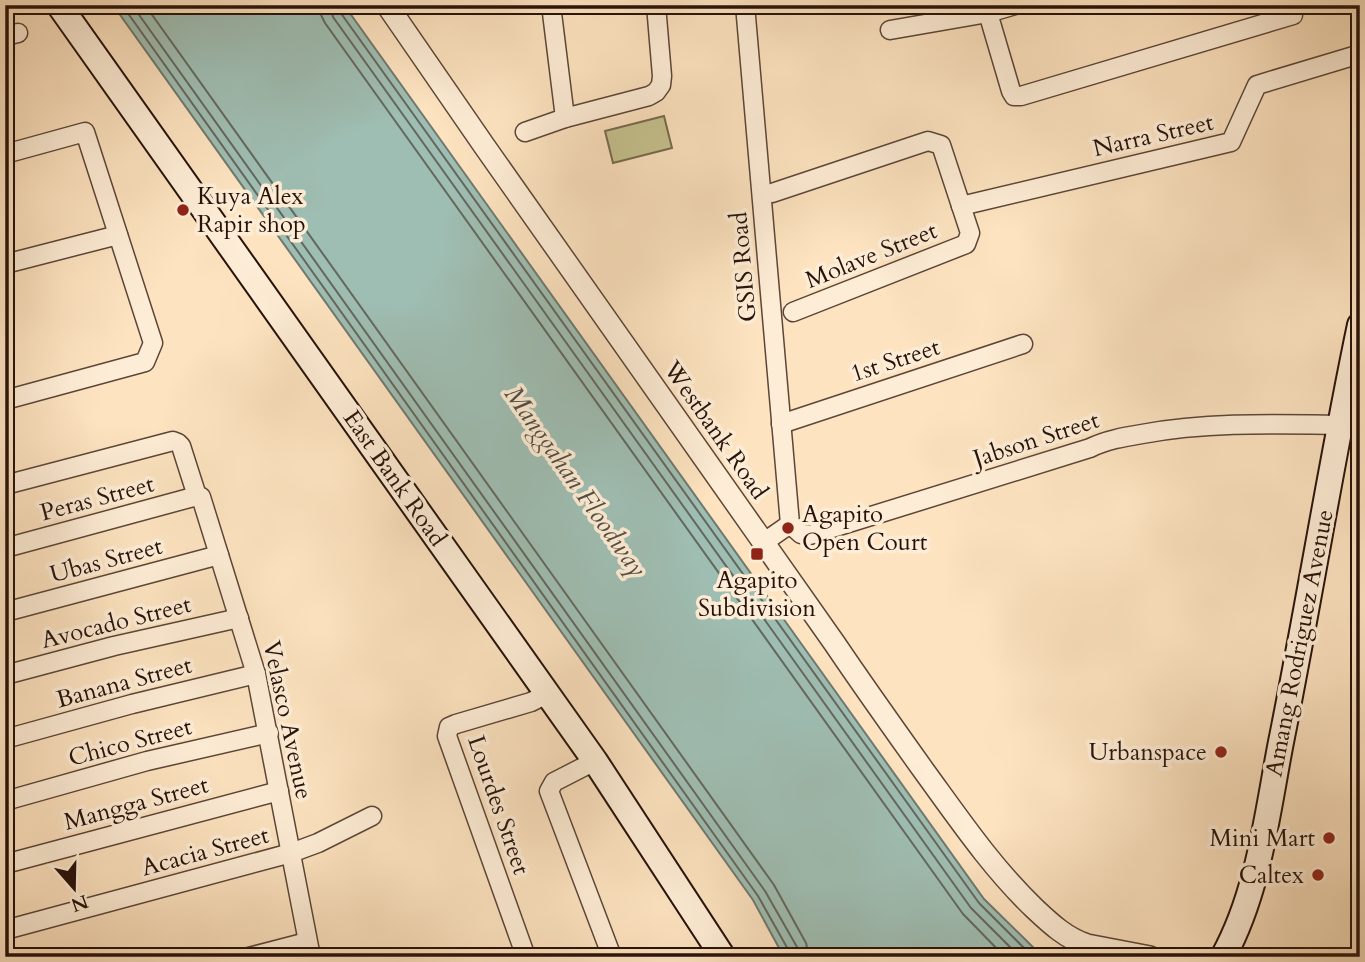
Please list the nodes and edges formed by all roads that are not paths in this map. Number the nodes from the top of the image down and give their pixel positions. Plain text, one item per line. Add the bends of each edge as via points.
1 (59, 5) edge
2 (387, 5) edge
3 (551, 5) edge
4 (656, 5) edge
5 (745, 5) edge
6 (1015, 5) edge
7 (1293, 5) edge
8 (988, 13) junction
9 (890, 30) dead end
10 (1360, 54) edge
11 (565, 118) junction
12 (525, 132) dead end
13 (5, 154) edge
14 (772, 193) dead end
15 (961, 206) junction
16 (118, 235) junction
17 (5, 264) edge
18 (793, 312) dead end
19 (1360, 326) edge
20 (1023, 344) dead end
21 (5, 400) edge
22 (781, 424) junction
23 (1339, 425) junction
24 (5, 485) edge
25 (199, 496) junction
26 (790, 524) junction
27 (763, 542) junction
28 (5, 548) edge
29 (219, 555) junction
30 (5, 612) edge
31 (239, 618) junction
32 (256, 674) junction
33 (5, 675) edge
34 (548, 694) junction
35 (268, 733) junction
36 (5, 739) edge
37 (595, 761) junction
38 (279, 791) junction
39 (5, 802) edge
40 (372, 816) dead end
41 (291, 853) junction
42 (5, 864) edge
43 (5, 930) edge
44 (309, 949) edge
45 (249, 957) edge
46 (526, 957) edge
47 (612, 957) edge
48 (723, 957) edge
49 (1150, 957) edge
50 (1223, 957) edge

1 - 34 main road, East Bank Road
2 - 27 street, Westbank Road
3 - 11 street
4 - 11 street via 662,76 656,92 641,100
5 - 22 street, GSIS Road
6 - 8 street
7 - 8 street via 1293,15 1021,96 1011,91
8 - 9 street
10 - 15 street, Narra Street via 1256,85 1231,142
11 - 12 street
13 - 16 street via 85,132
14 - 15 street via 928,141 940,145
15 - 18 street, Molave Street via 970,233 966,244
16 - 17 street
16 - 21 street via 153,343 145,362
19 - 23 main road, Amang Rodriguez Avenue
20 - 22 street, 1st Street
22 - 26 street, GSIS Road
23 - 26 street, Jabson Street via 1229,424 1158,431 1100,443 810,535
23 - 50 main road, Amang Rodriguez Avenue via 1262,839 1250,890
24 - 25 street, Velasco Avenue via 173,441 181,446
25 - 28 street, Peras Street
25 - 29 street, Velasco Avenue
26 - 27 street
27 - 49 street, Westbank Road via 983,853 1017,892 1058,931 1077,942
29 - 30 street, Ubas Street
29 - 31 street, Velasco Avenue
31 - 32 street, Velasco Avenue
31 - 33 street, Avocado Street
32 - 35 street, Velasco Avenue
32 - 36 street, Banana Street
34 - 37 main road, East Bank Road
34 - 46 street, Lourdes Street via 456,724 449,727 447,736
35 - 38 street, Velasco Avenue
35 - 39 street, Chico Street via 147,761
37 - 47 street via 554,782 550,791
37 - 48 main road, East Bank Road
38 - 41 street, Velasco Avenue
38 - 42 street, Mangga Street
40 - 41 street, Acacia Street
41 - 43 street, Acacia Street
41 - 44 street, Velasco Avenue
44 - 45 street

